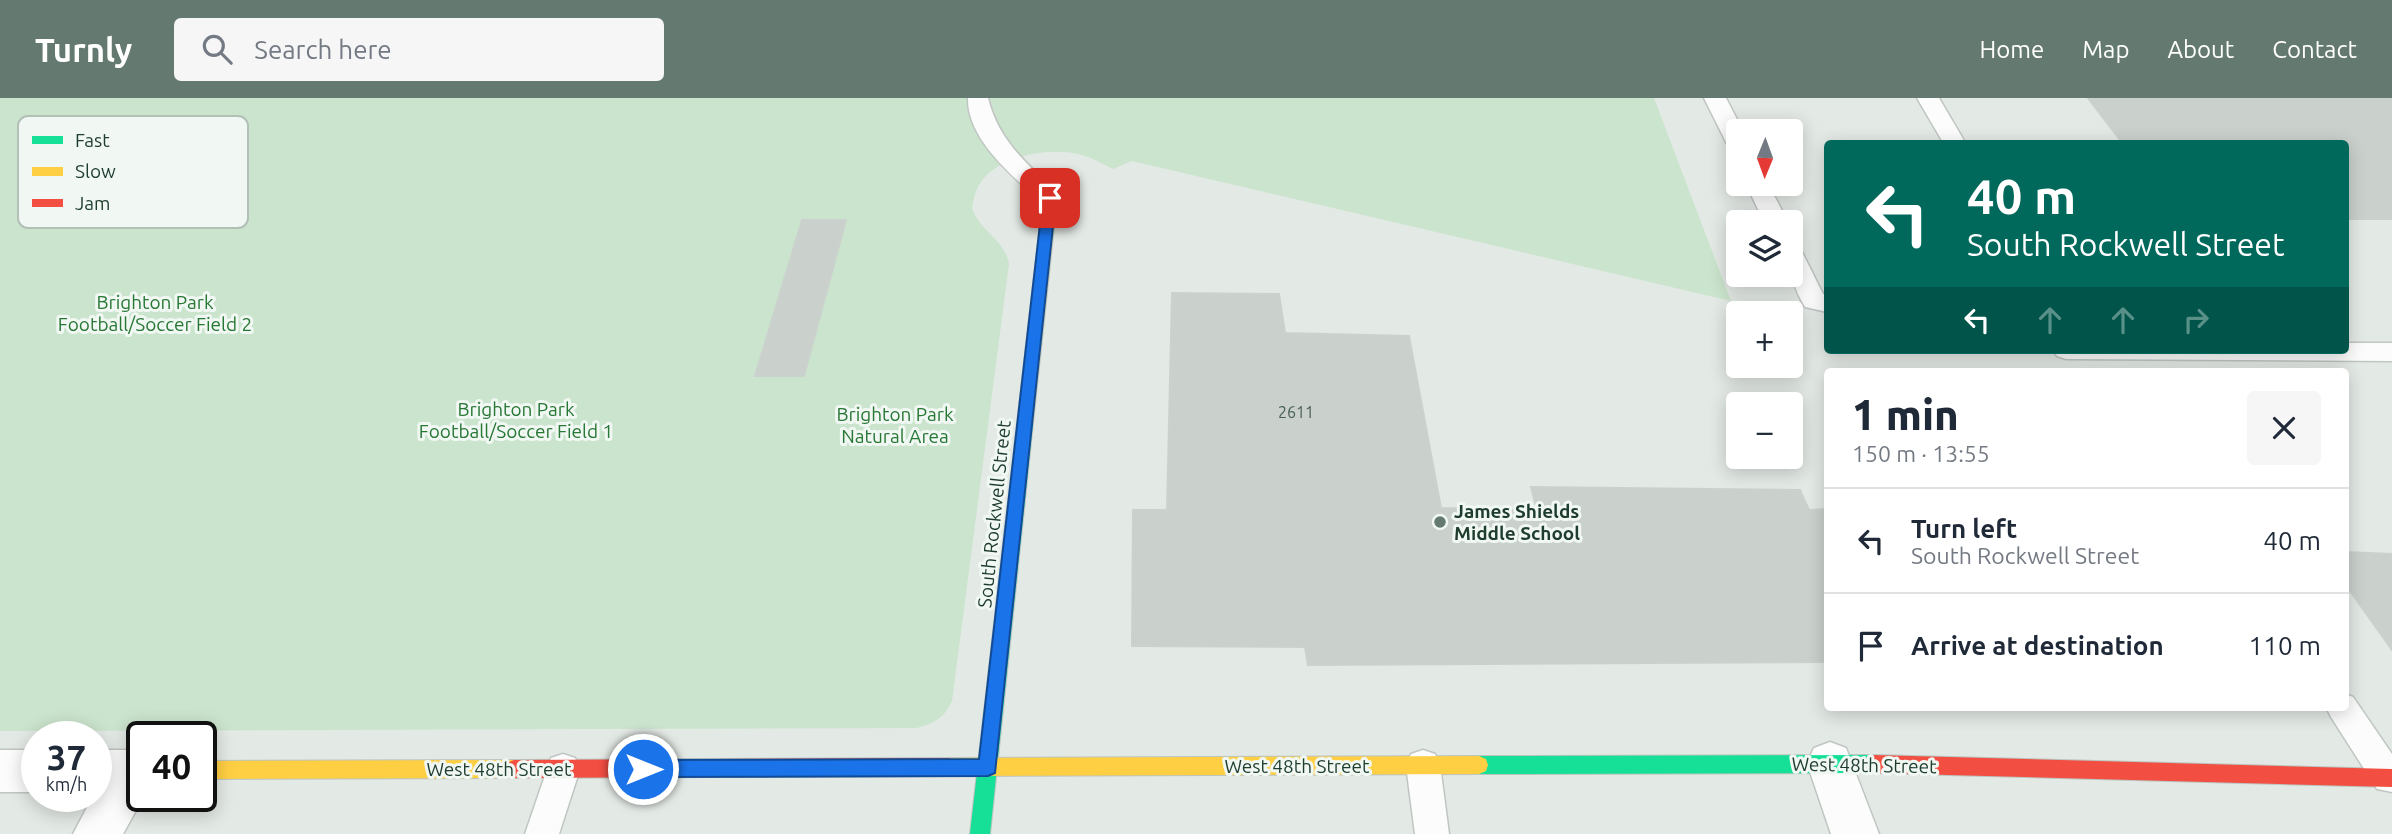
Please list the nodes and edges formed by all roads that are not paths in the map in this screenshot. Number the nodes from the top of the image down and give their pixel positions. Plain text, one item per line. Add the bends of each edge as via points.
1 (1715, 98) edge
2 (1928, 98) edge
3 (978, 99) edge
4 (1726, 120) edge
5 (1953, 140) edge
6 (1050, 198) joint
7 (1803, 279) edge
8 (1824, 303) edge
9 (2349, 352) edge
10 (2392, 352) edge
11 (2345, 711) edge
12 (1830, 763) junction
13 (1423, 765) junction
14 (988, 767) junction
15 (563, 769) junction
16 (217, 770) edge
17 (0, 771) edge
18 (21, 771) edge
19 (124, 771) edge
20 (2390, 778) edge
21 (97, 834) edge
22 (541, 834) edge
23 (981, 834) edge
24 (1432, 834) edge
25 (1855, 834) edge

1 - 4 lane
2 - 5 lane
3 - 6 lane via 978,110 1006,157
6 - 14 street, South Rockwell Street
7 - 8 lane via 1814,301
9 - 10 lane
11 - 20 lane
12 - 13 street, West 48th Street
12 - 20 street, West 48th Street
12 - 25 street
13 - 14 street, West 48th Street
13 - 24 lane
14 - 15 street, West 48th Street
14 - 23 street, South Rockwell Street
15 - 16 street, West 48th Street
15 - 22 lane
17 - 18 street
19 - 21 street

